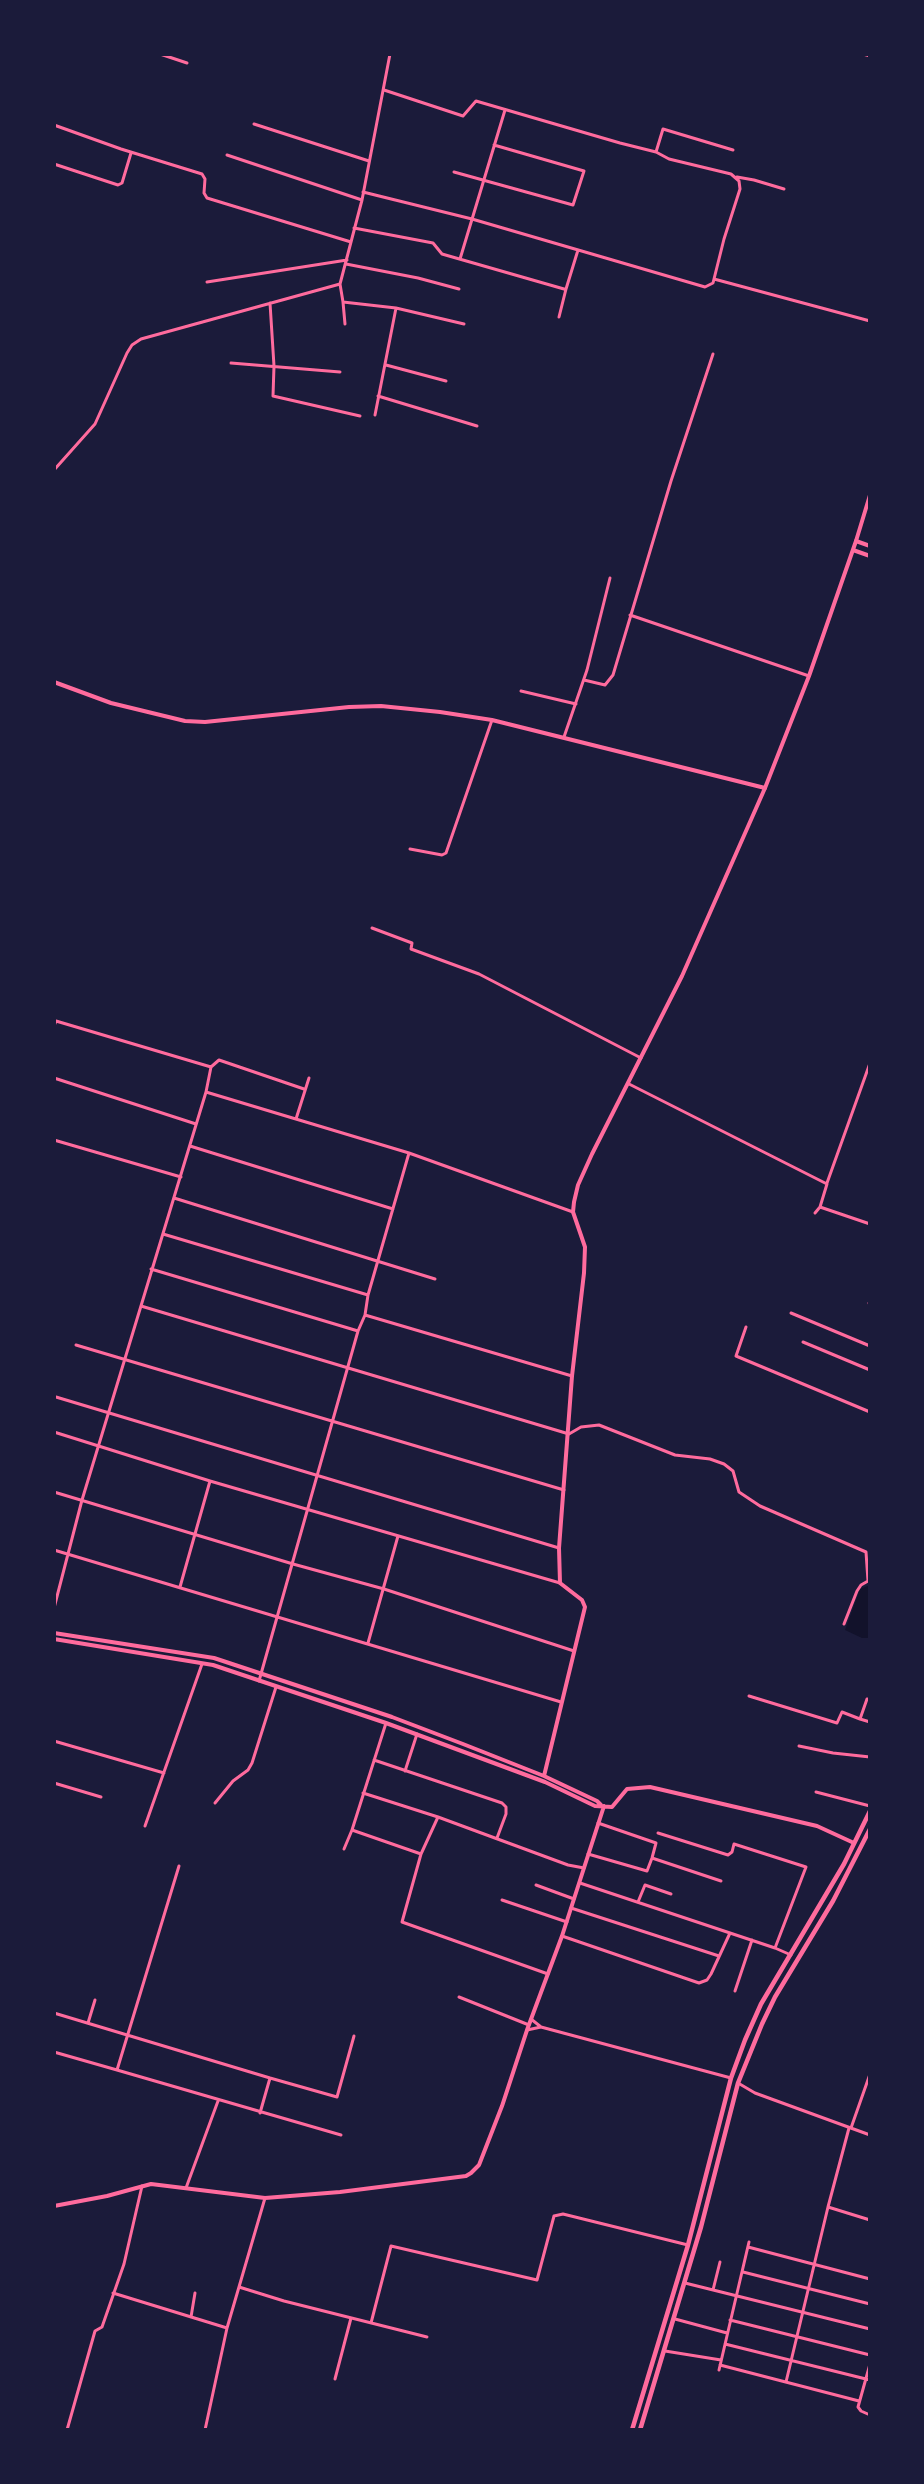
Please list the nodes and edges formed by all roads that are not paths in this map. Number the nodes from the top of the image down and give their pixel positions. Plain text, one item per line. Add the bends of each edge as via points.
1 (160, 54) edge
2 (390, 54) edge
3 (863, 54) edge
4 (870, 56) edge
5 (188, 63) dead end
6 (384, 90) junction
7 (505, 110) junction
8 (254, 124) dead end
9 (54, 125) edge
10 (494, 145) junction
11 (733, 150) dead end
12 (656, 152) junction
13 (131, 153) junction
14 (227, 155) dead end
15 (370, 161) junction
16 (54, 164) edge
17 (454, 172) dead end
18 (737, 177) junction
19 (484, 181) junction
20 (784, 189) dead end
21 (363, 192) junction
22 (362, 200) junction
23 (472, 219) junction
24 (354, 228) junction
25 (351, 242) junction
26 (578, 250) junction
27 (460, 259) junction
28 (347, 262) junction
29 (714, 279) junction
30 (207, 282) dead end
31 (340, 284) junction
32 (459, 289) dead end
33 (566, 289) junction
34 (343, 302) junction
35 (270, 303) junction
36 (396, 308) junction
37 (559, 317) dead end
38 (870, 321) edge
39 (345, 324) dead end
40 (464, 324) dead end
41 (713, 354) dead end
42 (231, 363) dead end
43 (386, 365) junction
44 (274, 366) junction
45 (340, 372) dead end
46 (446, 381) dead end
47 (378, 396) junction
48 (360, 416) dead end
49 (375, 416) dead end
50 (477, 426) dead end
51 (54, 470) edge
52 (870, 495) edge
53 (856, 541) junction
54 (870, 546) edge
55 (853, 550) junction
56 (870, 556) edge
57 (610, 578) dead end
58 (630, 615) junction
59 (809, 676) junction
60 (584, 680) junction
61 (54, 682) edge
62 (520, 691) dead end
63 (576, 704) junction
64 (492, 720) junction
65 (564, 739) junction
66 (765, 788) junction
67 (410, 849) dead end
68 (372, 928) dead end
69 (54, 1026) edge
70 (641, 1058) junction
71 (870, 1063) edge
72 (211, 1067) junction
73 (54, 1078) edge
74 (309, 1078) dead end
75 (628, 1084) junction
76 (304, 1089) junction
77 (206, 1092) junction
78 (296, 1119) junction
79 (196, 1125) junction
80 (54, 1140) edge
81 (190, 1146) junction
82 (409, 1154) junction
83 (180, 1177) junction
84 (827, 1184) junction
85 (174, 1198) junction
86 (820, 1207) junction
87 (393, 1209) junction
88 (573, 1212) junction
89 (815, 1213) dead end
90 (870, 1224) edge
91 (163, 1234) junction
92 (378, 1260) junction
93 (151, 1269) junction
94 (435, 1279) dead end
95 (368, 1295) junction
96 (141, 1306) junction
97 (791, 1313) dead end
98 (365, 1315) junction
99 (746, 1327) dead end
100 (358, 1331) junction
101 (803, 1342) dead end
102 (76, 1345) dead end
103 (870, 1346) edge
104 (124, 1360) junction
105 (348, 1367) junction
106 (870, 1370) edge
107 (572, 1376) junction
108 (56, 1397) dead end
109 (870, 1412) edge
110 (109, 1413) junction
111 (332, 1421) junction
112 (54, 1432) edge
113 (569, 1434) junction
114 (99, 1445) junction
115 (316, 1477) junction
116 (210, 1481) junction
117 (564, 1490) junction
118 (54, 1492) edge
119 (82, 1500) junction
120 (308, 1509) junction
121 (194, 1535) junction
122 (398, 1536) junction
123 (559, 1548) junction
124 (54, 1550) edge
125 (67, 1554) junction
126 (293, 1564) junction
127 (869, 1581) edge
128 (560, 1583) junction
129 (180, 1587) junction
130 (384, 1589) junction
131 (54, 1608) edge
132 (278, 1617) junction
133 (844, 1624) dead end
134 (54, 1633) edge
135 (54, 1639) edge
136 (368, 1643) junction
137 (574, 1652) junction
138 (202, 1664) junction
139 (261, 1674) junction
140 (259, 1681) junction
141 (276, 1687) junction
142 (749, 1696) dead end
143 (870, 1700) edge
144 (561, 1702) junction
145 (860, 1719) junction
146 (870, 1722) edge
147 (386, 1723) junction
148 (417, 1734) junction
149 (54, 1741) edge
150 (799, 1746) dead end
151 (870, 1757) edge
152 (374, 1760) junction
153 (405, 1771) junction
154 (164, 1773) junction
155 (544, 1776) junction
156 (54, 1783) edge
157 (816, 1792) dead end
158 (363, 1793) junction
159 (101, 1797) dead end
160 (215, 1803) dead end
161 (602, 1805) junction
162 (870, 1806) edge
163 (870, 1811) edge
164 (438, 1817) junction
165 (598, 1823) junction
166 (145, 1826) dead end
167 (352, 1830) junction
168 (870, 1830) edge
169 (658, 1833) dead end
170 (497, 1838) junction
171 (854, 1843) junction
172 (862, 1848) junction
173 (344, 1849) dead end
174 (422, 1854) junction
175 (588, 1854) junction
176 (652, 1858) junction
177 (179, 1866) dead end
178 (584, 1868) junction
179 (721, 1881) dead end
180 (580, 1883) junction
181 (536, 1885) dead end
182 (671, 1894) dead end
183 (574, 1899) junction
184 (502, 1900) dead end
185 (638, 1902) junction
186 (570, 1908) junction
187 (567, 1922) junction
188 (730, 1933) junction
189 (562, 1936) junction
190 (752, 1940) junction
191 (775, 1948) junction
192 (791, 1955) junction
193 (719, 1956) junction
194 (548, 1974) junction
195 (735, 1991) dead end
196 (459, 1997) dead end
197 (95, 2000) dead end
198 (54, 2013) edge
199 (531, 2019) junction
200 (88, 2023) junction
201 (529, 2025) junction
202 (541, 2027) junction
203 (526, 2030) junction
204 (127, 2035) junction
205 (354, 2036) dead end
206 (54, 2052) edge
207 (117, 2070) junction
208 (870, 2074) edge
209 (270, 2078) junction
210 (731, 2078) junction
211 (738, 2083) junction
212 (218, 2101) junction
213 (260, 2113) junction
214 (850, 2128) junction
215 (341, 2135) dead end
216 (870, 2135) edge
217 (142, 2186) junction
218 (186, 2188) junction
219 (264, 2198) junction
220 (54, 2206) edge
221 (828, 2207) junction
222 (870, 2220) edge
223 (749, 2242) dead end
224 (688, 2245) junction
225 (748, 2247) junction
226 (720, 2262) dead end
227 (815, 2265) junction
228 (743, 2272) junction
229 (870, 2280) edge
230 (686, 2283) junction
231 (239, 2287) junction
232 (810, 2289) junction
233 (713, 2290) junction
234 (113, 2293) junction
235 (195, 2293) dead end
236 (736, 2297) junction
237 (870, 2304) edge
238 (803, 2312) junction
239 (191, 2317) junction
240 (351, 2318) junction
241 (675, 2319) junction
242 (730, 2320) junction
243 (372, 2323) junction
244 (227, 2328) junction
245 (870, 2329) edge
246 (728, 2333) junction
247 (796, 2336) junction
248 (427, 2337) dead end
249 (725, 2344) junction
250 (665, 2350) junction
251 (870, 2355) edge
252 (792, 2359) junction
253 (721, 2360) junction
254 (870, 2364) edge
255 (720, 2366) junction
256 (718, 2370) dead end
257 (335, 2379) dead end
258 (868, 2380) edge
259 (786, 2382) junction
260 (860, 2401) junction
261 (870, 2415) edge
262 (67, 2430) edge
263 (205, 2430) edge
264 (632, 2430) edge
265 (640, 2430) edge

1 - 5 street
2 - 6 street
3 - 4 street
6 - 7 street via 463,116 476,100
6 - 15 street
7 - 10 street
7 - 12 street
8 - 15 street
9 - 13 street
10 - 19 street
10 - 19 street via 584,171 573,205
11 - 12 street via 663,129
12 - 18 street
13 - 16 street via 118,186
13 - 25 street via 202,174 207,198
14 - 22 street
15 - 21 street
17 - 19 street
18 - 20 street
18 - 29 street via 740,189
19 - 23 street
21 - 22 street
21 - 23 street
22 - 24 street
23 - 26 street
23 - 27 street
24 - 25 street
24 - 27 street via 433,243 442,254
25 - 28 street
26 - 29 street via 705,287
26 - 33 street
27 - 33 street
28 - 30 street
28 - 31 street
28 - 32 street
29 - 38 street
31 - 34 street
31 - 35 street
33 - 37 street
34 - 36 street
34 - 39 street
35 - 44 street
35 - 51 street via 141,339 132,345 95,424
36 - 40 street
36 - 43 street
41 - 58 street
42 - 44 street
43 - 46 street
43 - 47 street
44 - 45 street
44 - 48 street via 271,394 275,398
47 - 49 street
47 - 50 street
52 - 53 street
53 - 54 street
53 - 55 street
55 - 56 street
55 - 59 street
57 - 60 street
58 - 59 street
58 - 60 street via 611,679 605,685
59 - 66 street
60 - 63 street
61 - 64 street via 111,703 185,721 381,706
62 - 63 street
63 - 65 street
64 - 65 street
64 - 67 street via 445,855
65 - 66 street
66 - 70 street via 682,976
68 - 70 street via 412,943 411,949 479,974
69 - 72 street via 56,1021
70 - 75 street
71 - 84 street
72 - 76 street via 219,1060
72 - 77 street
73 - 79 street
74 - 76 street
75 - 84 street
75 - 88 street via 578,1185
76 - 78 street
77 - 78 street
77 - 79 street
78 - 82 street
79 - 81 street
80 - 83 street
81 - 83 street
81 - 87 street
82 - 87 street
82 - 88 street
83 - 85 street
84 - 86 street
85 - 91 street
85 - 92 street
86 - 89 street
86 - 90 street
87 - 92 street
88 - 107 street via 585,1254
91 - 93 street
91 - 95 street
92 - 94 street
92 - 95 street
93 - 96 street
93 - 100 street
95 - 98 street
96 - 104 street
96 - 105 street
97 - 103 street
98 - 100 street
98 - 107 street
99 - 109 street via 736,1356
100 - 105 street
101 - 106 street
102 - 104 street
104 - 110 street
104 - 111 street
105 - 111 street
105 - 113 street
107 - 113 street
108 - 110 street
110 - 114 street
110 - 115 street
111 - 115 street
111 - 117 street
112 - 114 street
113 - 117 street
113 - 127 street via 581,1427 598,1425 675,1455 724,1464 733,1471 739,1492 760,1506 866,1552
114 - 116 street
114 - 119 street
115 - 120 street
115 - 123 street
116 - 120 street
116 - 121 street
117 - 123 street
118 - 119 street
119 - 121 street
119 - 125 street
120 - 122 street
120 - 126 street
121 - 126 street
121 - 129 street
122 - 128 street
122 - 130 street
123 - 128 street
124 - 125 street
125 - 129 street
125 - 131 street
126 - 130 street
126 - 132 street
127 - 133 street via 856,1591
128 - 137 street via 585,1607
129 - 132 street
130 - 136 street
130 - 137 street
132 - 136 street
132 - 139 street
134 - 139 street via 214,1658
135 - 138 street
136 - 144 street
137 - 144 street
138 - 140 street
138 - 154 street
139 - 140 street
139 - 155 street via 392,1717
140 - 141 street
141 - 147 street
141 - 160 street via 252,1763
142 - 145 street via 837,1723 842,1712
143 - 145 street via 867,1699
144 - 155 street
145 - 146 street
147 - 148 street
147 - 152 street
148 - 153 street
148 - 161 street via 545,1782 595,1806
149 - 154 street
150 - 151 street
152 - 153 street
152 - 158 street
153 - 170 street via 502,1803 506,1814
154 - 166 street
155 - 161 street
156 - 159 street
157 - 162 street
158 - 164 street
158 - 167 street
161 - 165 street
161 - 171 street via 616,1805 627,1789 650,1787 817,1826
163 - 171 main road
164 - 170 street
164 - 174 street
165 - 175 street
165 - 176 street via 656,1843
167 - 173 street
167 - 174 street
168 - 172 main road
169 - 191 street via 728,1855 734,1845 806,1867
170 - 178 street
171 - 172 street
171 - 192 main road
172 - 211 main road via 775,1997
174 - 194 street via 402,1922
175 - 176 street via 647,1871
175 - 178 street
176 - 179 street
177 - 204 street
178 - 180 street
180 - 183 street
180 - 185 street
181 - 183 street
182 - 185 street via 645,1885
183 - 186 street
184 - 187 street
185 - 188 street
186 - 187 street
186 - 193 street
187 - 189 street
188 - 190 street
188 - 193 street
189 - 193 street via 699,1983 707,1980
189 - 194 street
190 - 191 street
190 - 195 street
191 - 192 street
192 - 210 main road via 761,2004
194 - 199 street
196 - 201 street
197 - 200 street
198 - 200 street
199 - 201 street
199 - 202 street
200 - 204 street
201 - 203 street
202 - 203 street
202 - 210 street
203 - 219 street via 502,2106 479,2165 471,2173 340,2192
204 - 207 street
204 - 209 street
205 - 209 street via 337,2097
206 - 207 street
207 - 212 street
208 - 214 street
209 - 213 street
210 - 224 main road
211 - 214 street via 754,2093
211 - 230 main road
212 - 213 street
212 - 218 street
213 - 215 street
214 - 216 street
214 - 221 street
217 - 218 street
217 - 220 street
217 - 234 street via 124,2264
218 - 219 street
219 - 231 street
221 - 222 street
221 - 227 street
223 - 225 street
224 - 243 street via 563,2214 554,2216 537,2280 391,2246
224 - 264 main road
225 - 227 street
225 - 228 street
226 - 233 street
227 - 229 street
227 - 232 street
228 - 232 street
228 - 236 street
230 - 233 street
230 - 241 main road
231 - 240 street
231 - 244 street
232 - 237 street
232 - 238 street
233 - 236 street
234 - 239 street
234 - 262 street via 102,2327 95,2331
235 - 239 street
236 - 238 street
236 - 242 street
238 - 245 street
238 - 247 street
239 - 244 street
240 - 243 street
240 - 257 street
241 - 246 street
241 - 250 main road
242 - 246 street
242 - 247 street
243 - 248 street
244 - 263 street
246 - 249 street
247 - 251 street
247 - 252 street
249 - 252 street
249 - 253 street
250 - 253 street
250 - 265 main road
252 - 258 street
252 - 259 street
253 - 255 street
254 - 258 street
255 - 256 street
255 - 259 street
258 - 260 street
259 - 260 street
260 - 261 street via 859,2410

